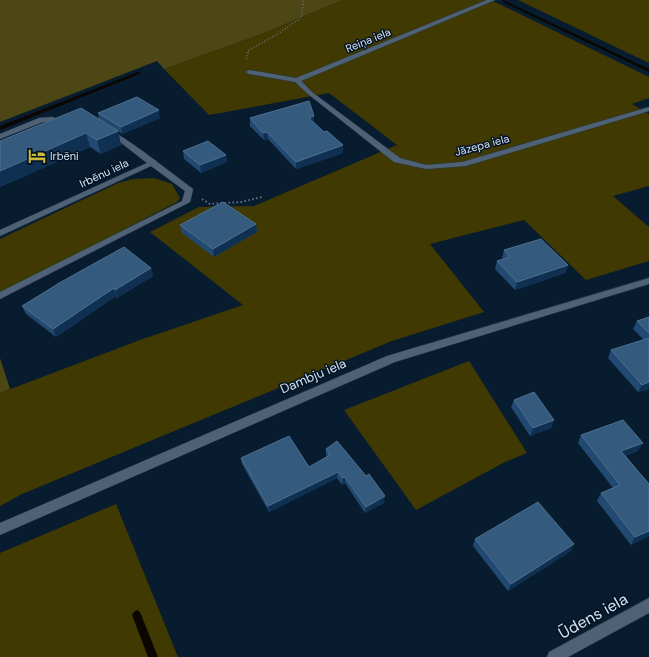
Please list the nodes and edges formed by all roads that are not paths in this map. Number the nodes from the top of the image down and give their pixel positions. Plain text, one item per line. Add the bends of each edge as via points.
1 (492, 0) edge
2 (249, 72) road end
3 (297, 80) junction
4 (649, 109) edge
5 (63, 125) edge
6 (99, 126) edge
7 (0, 137) edge
8 (152, 163) junction
9 (0, 233) edge
10 (649, 281) edge
11 (0, 296) edge
12 (0, 529) edge
13 (649, 605) edge
14 (554, 657) edge

1 - 3 street, Reiņa iela
2 - 3 street
3 - 4 street, Jāzepa iela via 310,93 397,160 426,167 463,164
5 - 7 street via 53,119 42,120
6 - 8 street, Irbēnu iela via 123,140
8 - 9 street, Irbēnu iela
8 - 11 street via 189,190 186,202
10 - 12 street, Dambju iela via 391,359
13 - 14 street, Ūdens iela

